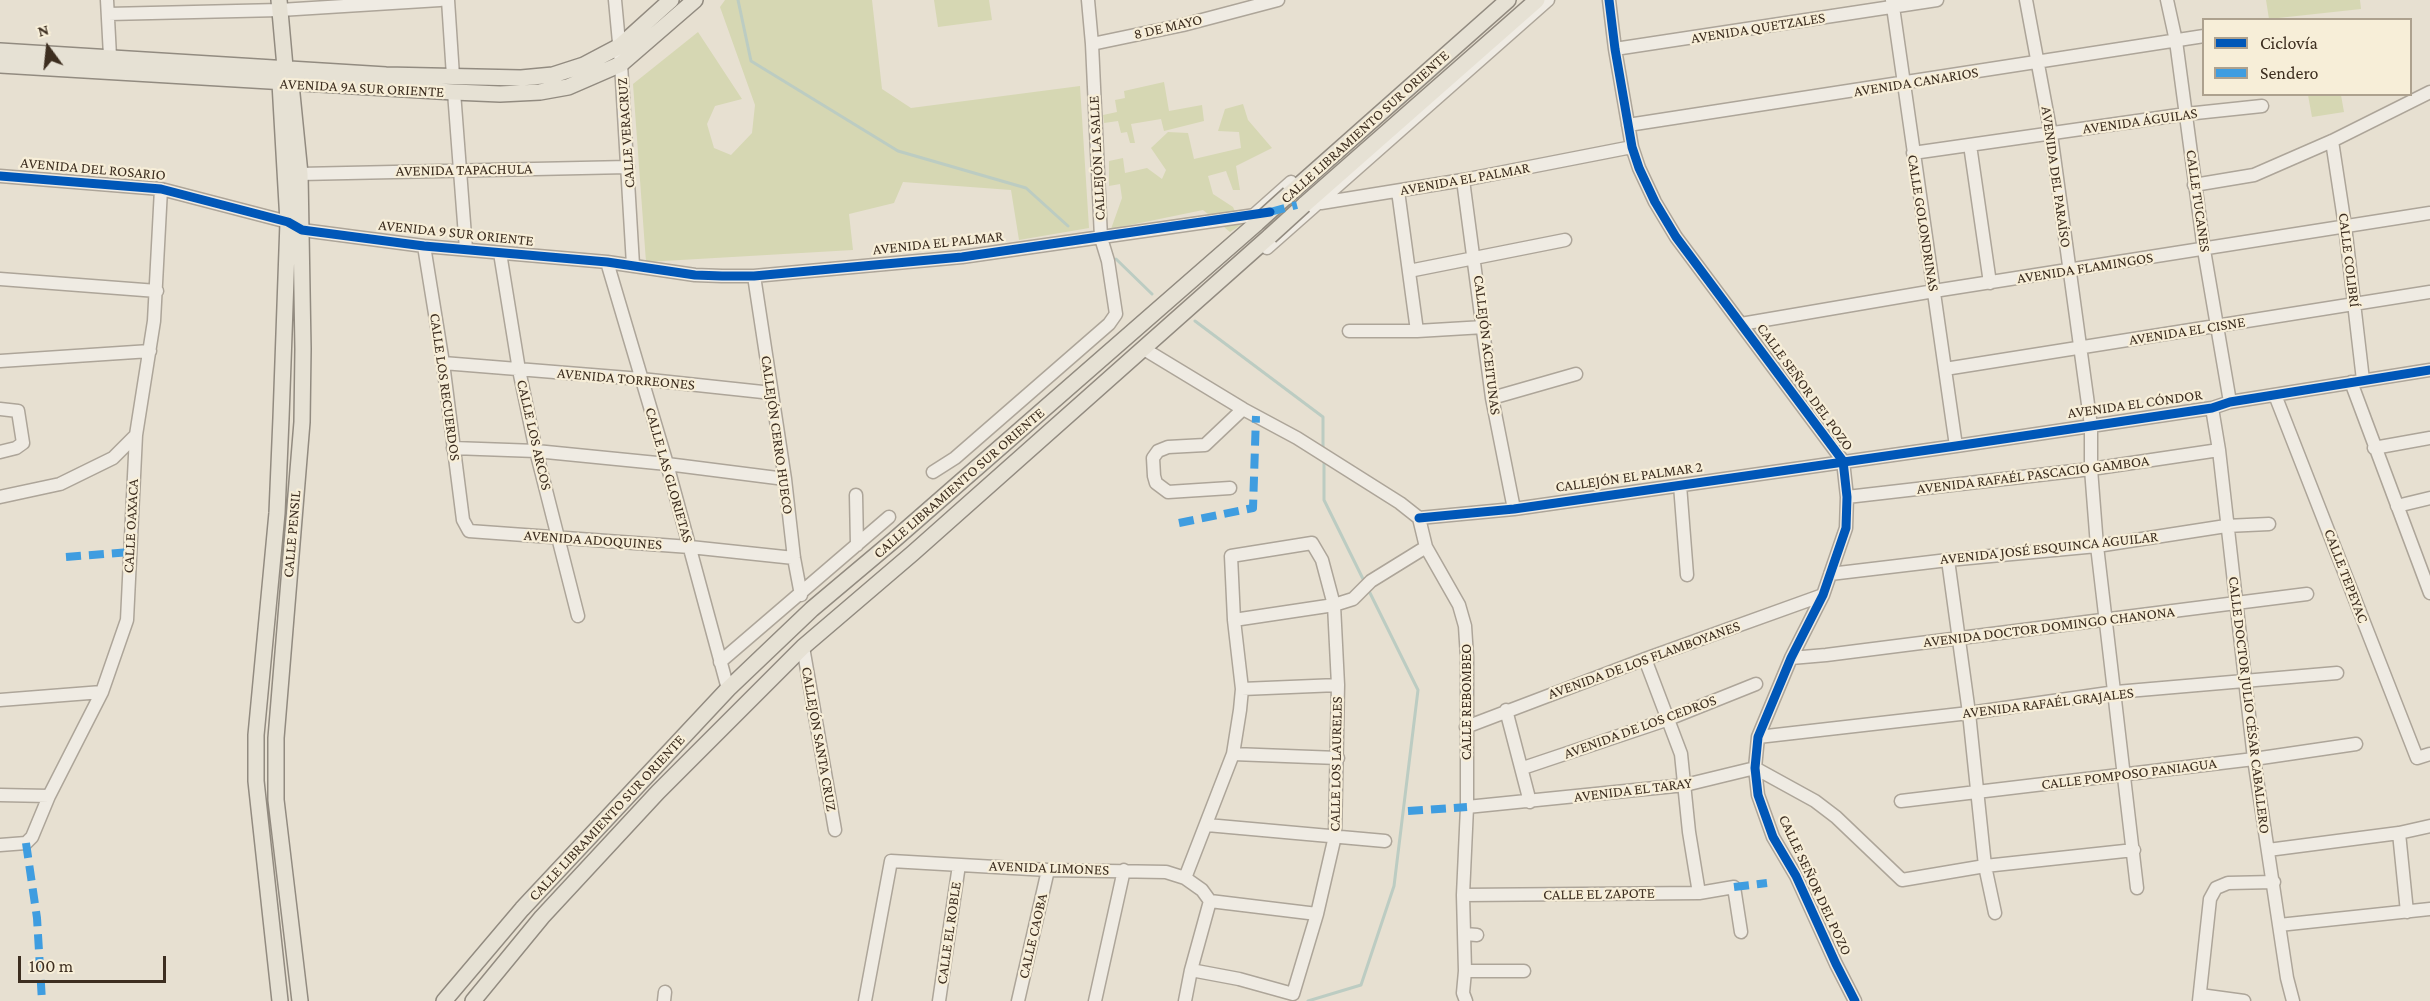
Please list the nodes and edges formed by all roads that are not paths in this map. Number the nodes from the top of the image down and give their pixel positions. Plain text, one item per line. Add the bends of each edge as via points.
1 (108, 0) edge
2 (440, 0) edge
3 (448, 0) edge
4 (615, 0) edge
5 (671, 0) edge
6 (695, 0) edge
7 (1088, 0) edge
8 (1278, 0) edge
9 (1498, 0) edge
10 (1508, 0) edge
11 (1537, 0) edge
12 (1548, 0) edge
13 (1609, 0) edge
14 (1937, 0) edge
15 (2026, 0) edge
16 (2167, 0) edge
17 (370, 3) edge
18 (1893, 4) edge
19 (279, 5) edge
20 (108, 14) junction
21 (2202, 36) edge
22 (2175, 41) junction
23 (1092, 44) junction
24 (620, 46) junction
25 (1615, 49) junction
26 (0, 51) edge
27 (110, 56) junction
28 (2038, 63) junction
29 (621, 64) junction
30 (0, 65) edge
31 (285, 67) junction
32 (453, 76) junction
33 (1905, 83) junction
34 (285, 84) junction
35 (2430, 92) edge
36 (454, 93) junction
37 (2262, 106) dead end
38 (2186, 114) junction
39 (1628, 126) junction
40 (2051, 134) junction
41 (2332, 141) junction
42 (1970, 145) junction
43 (1632, 147) junction
44 (1912, 153) junction
45 (628, 167) junction
46 (460, 170) junction
47 (300, 174) junction
48 (0, 176) edge
49 (1463, 180) junction
50 (2194, 184) junction
51 (162, 189) junction
52 (1398, 191) junction
53 (1319, 204) junction
54 (1297, 205) dead end
55 (1270, 212) dead end
56 (2430, 213) edge
57 (1255, 219) junction
58 (288, 222) junction
59 (2345, 226) junction
60 (302, 230) junction
61 (1564, 240) dead end
62 (424, 246) junction
63 (1102, 247) junction
64 (466, 249) junction
65 (2204, 250) junction
66 (500, 253) junction
67 (1475, 257) junction
68 (607, 262) junction
69 (633, 265) junction
70 (1409, 271) junction
71 (2069, 271) junction
72 (754, 276) junction
73 (0, 279) edge
74 (1219, 281) junction
75 (1990, 282) junction
76 (157, 291) junction
77 (1934, 291) junction
78 (2430, 292) edge
79 (2354, 304) junction
80 (1740, 324) junction
81 (2217, 326) junction
82 (1484, 327) junction
83 (1349, 331) dead end
84 (1417, 331) junction
85 (1144, 349) junction
86 (2080, 349) junction
87 (150, 351) junction
88 (0, 361) edge
89 (443, 363) junction
90 (1945, 369) junction
91 (519, 370) junction
92 (2430, 370) edge
93 (1576, 374) dead end
94 (641, 380) junction
95 (2357, 381) junction
96 (772, 393) junction
97 (2275, 395) junction
98 (1492, 398) junction
99 (2230, 402) junction
100 (2212, 408) junction
101 (0, 409) edge
102 (1243, 410) junction
103 (2091, 426) junction
104 (136, 435) junction
105 (2430, 438) edge
106 (1956, 446) junction
107 (2374, 447) junction
108 (453, 448) junction
109 (2219, 450) junction
110 (536, 451) junction
111 (0, 452) edge
112 (1843, 461) junction
113 (667, 464) junction
114 (2091, 469) junction
115 (933, 472) dead end
116 (785, 479) junction
117 (1680, 485) junction
118 (1230, 488) dead end
119 (856, 495) dead end
120 (0, 497) edge
121 (1847, 497) junction
122 (2430, 498) edge
123 (2397, 506) junction
124 (1514, 509) junction
125 (889, 517) dead end
126 (1419, 518) junction
127 (2269, 524) dead end
128 (2226, 526) junction
129 (466, 527) joint
130 (558, 538) junction
131 (857, 545) junction
132 (2097, 546) junction
133 (690, 547) junction
134 (1426, 547) junction
135 (794, 558) junction
136 (1948, 560) junction
137 (1830, 574) junction
138 (1687, 575) dead end
139 (2430, 592) edge
140 (2307, 594) dead end
141 (801, 595) junction
142 (1823, 595) junction
143 (2236, 604) junction
144 (1334, 605) junction
145 (578, 616) dead end
146 (1234, 620) junction
147 (2106, 621) junction
148 (1957, 637) junction
149 (803, 647) junction
150 (1791, 658) junction
151 (1645, 659) junction
152 (720, 662) junction
153 (2337, 673) dead end
154 (2247, 682) junction
155 (1756, 684) dead end
156 (1338, 686) junction
157 (728, 689) junction
158 (1242, 689) junction
159 (102, 692) junction
160 (2116, 692) junction
161 (0, 700) edge
162 (1506, 710) junction
163 (1969, 713) junction
164 (1666, 720) junction
165 (1466, 727) junction
166 (1758, 737) junction
167 (2356, 744) dead end
168 (1233, 754) junction
169 (2424, 756) edge
170 (1338, 758) junction
171 (2254, 759) junction
172 (1523, 768) junction
173 (1755, 768) junction
174 (2125, 774) junction
175 (1685, 785) junction
176 (1976, 792) junction
177 (0, 795) edge
178 (49, 796) junction
179 (1901, 801) dead end
180 (1530, 802) junction
181 (1467, 807) junction
182 (1207, 825) junction
183 (2430, 826) edge
184 (835, 830) dead end
185 (2399, 832) junction
186 (1335, 836) junction
187 (1385, 841) dead end
188 (0, 845) edge
189 (2268, 849) junction
190 (2134, 850) junction
191 (959, 865) junction
192 (1985, 866) junction
193 (1048, 870) junction
194 (1124, 870) junction
195 (1185, 878) junction
196 (2274, 882) junction
197 (2138, 888) dead end
198 (1699, 892) junction
199 (1463, 895) junction
200 (1210, 901) junction
201 (2430, 909) edge
202 (2407, 912) junction
203 (1995, 913) dead end
204 (1317, 914) junction
205 (2279, 925) junction
206 (1741, 932) dead end
207 (1191, 970) junction
208 (1465, 971) junction
209 (1524, 971) dead end
210 (2199, 998) edge
211 (476, 1000) edge
212 (280, 1001) edge
213 (300, 1001) edge
214 (444, 1001) edge
215 (865, 1001) edge
216 (939, 1001) edge
217 (1018, 1001) edge
218 (1095, 1001) edge
219 (1185, 1001) edge
220 (1466, 1001) edge
221 (1855, 1001) edge
222 (2244, 1001) edge
223 (2293, 1001) edge

1 - 20 street
2 - 17 street
3 - 32 street
4 - 24 street, CALLE VERACRUZ
5 - 24 main road, AVENIDA 9A SUR ORIENTE
6 - 29 main road, AVENIDA 9A SUR ORIENTE
7 - 23 street, CALLEJÓN LA SALLE
8 - 23 street, 8 DE MAYO
9 - 57 street
10 - 57 main road, CALLE LIBRAMIENTO SUR ORIENTE, bridge
11 - 74 main road, CALLE LIBRAMIENTO SUR ORIENTE, bridge
12 - 53 street
13 - 25 street, CALLE SEÑOR DEL POZO
14 - 18 street, AVENIDA QUETZALES
15 - 28 street, AVENIDA DEL PARAÍSO
16 - 22 street, CALLE TUCANES
17 - 19 street
18 - 25 street, AVENIDA QUETZALES
18 - 33 street, CALLE GOLONDRINAS
19 - 20 street
19 - 31 main road, CALLE PENSIL
20 - 27 street
21 - 22 street, AVENIDA CANARIOS
22 - 28 street, AVENIDA CANARIOS
22 - 38 street, CALLE TUCANES
23 - 63 street, CALLEJÓN LA SALLE
24 - 29 street, CALLE VERACRUZ
24 - 32 main road, AVENIDA 9A SUR ORIENTE via 584,66 553,75
25 - 39 street, CALLE SEÑOR DEL POZO
26 - 27 main road, AVENIDA 9A SUR ORIENTE
27 - 31 main road, AVENIDA 9A SUR ORIENTE
28 - 33 street, AVENIDA CANARIOS
28 - 40 street, AVENIDA DEL PARAÍSO
29 - 36 main road, AVENIDA 9A SUR ORIENTE via 568,87 540,92
29 - 45 street, CALLE VERACRUZ
30 - 34 main road, AVENIDA 9A SUR ORIENTE
31 - 32 main road, AVENIDA 9A SUR ORIENTE
31 - 34 main road, CALLE PENSIL
33 - 39 street, AVENIDA CANARIOS
33 - 44 street, CALLE GOLONDRINAS
34 - 36 main road, AVENIDA 9A SUR ORIENTE
34 - 47 main road, CALLE PENSIL
34 - 58 main road, CALLE PENSIL
35 - 41 street
36 - 46 street
37 - 38 street, AVENIDA ÁGUILAS
38 - 40 street, AVENIDA ÁGUILAS
38 - 50 street, CALLE TUCANES
39 - 43 street, CALLE SEÑOR DEL POZO
40 - 42 street, AVENIDA ÁGUILAS
40 - 71 street, AVENIDA DEL PARAÍSO
41 - 50 street via 2254,175
41 - 59 street, CALLE COLIBRÍ
42 - 44 street, AVENIDA ÁGUILAS
42 - 75 street
43 - 49 street, AVENIDA EL PALMAR
43 - 80 street, CALLE SEÑOR DEL POZO via 1655,202 1676,237
44 - 77 street, CALLE GOLONDRINAS
45 - 46 street, AVENIDA TAPACHULA
45 - 69 street, CALLE VERACRUZ
46 - 47 street, AVENIDA TAPACHULA
46 - 64 street
47 - 60 main road, CALLE PENSIL
48 - 51 street, AVENIDA DEL ROSARIO
49 - 52 street, AVENIDA EL PALMAR
49 - 67 street, CALLEJÓN ACEITUNAS
50 - 65 street, CALLE TUCANES
51 - 58 street, AVENIDA DEL ROSARIO
51 - 76 street, CALLE OAXACA
52 - 53 street, AVENIDA EL PALMAR
52 - 70 street
53 - 54 street, AVENIDA EL PALMAR
53 - 74 street via 1242,270
55 - 57 street, AVENIDA EL PALMAR
56 - 59 street, AVENIDA FLAMINGOS
57 - 63 street, AVENIDA EL PALMAR
57 - 157 main road, CALLE LIBRAMIENTO SUR ORIENTE via 1224,252 812,609
58 - 60 street, AVENIDA DEL ROSARIO
58 - 212 main road, CALLE PENSIL via 277,513 256,735 256,781
59 - 65 street, AVENIDA FLAMINGOS
59 - 79 street, CALLE COLIBRÍ
60 - 62 street, AVENIDA 9 SUR ORIENTE
60 - 213 main road, CALLE PENSIL via 302,422 276,738 276,800
61 - 67 street
62 - 64 street, AVENIDA 9 SUR ORIENTE
62 - 89 street, CALLE LOS RECUERDOS
63 - 72 street, AVENIDA EL PALMAR
63 - 115 street, CALLEJÓN LA SALLE via 1116,314 955,458
64 - 66 street, AVENIDA 9 SUR ORIENTE
65 - 71 street, AVENIDA FLAMINGOS
65 - 81 street, CALLE TUCANES
66 - 68 street, AVENIDA 9 SUR ORIENTE
66 - 91 street, CALLE LOS ARCOS
67 - 70 street
67 - 82 street, CALLEJÓN ACEITUNAS
68 - 69 street, AVENIDA EL PALMAR
68 - 94 street, CALLE LAS GLORIETAS
69 - 72 street, AVENIDA EL PALMAR via 695,275
70 - 84 street
71 - 75 street, AVENIDA FLAMINGOS
71 - 86 street, AVENIDA DEL PARAÍSO
72 - 96 street, CALLEJÓN CERRO HUECO
73 - 76 street
74 - 85 main road, CALLE LIBRAMIENTO SUR ORIENTE
75 - 77 street, AVENIDA FLAMINGOS
76 - 87 street, CALLE OAXACA
77 - 80 street, AVENIDA FLAMINGOS
77 - 90 street, CALLE GOLONDRINAS
78 - 79 street, AVENIDA EL CISNE
79 - 81 street, AVENIDA EL CISNE
79 - 95 street, CALLE COLIBRÍ
80 - 112 street, CALLE SEÑOR DEL POZO
81 - 86 street, AVENIDA EL CISNE
81 - 99 street, CALLE TUCANES
82 - 84 street
82 - 98 street, CALLEJÓN ACEITUNAS
83 - 84 street
85 - 102 street
85 - 149 main road, CALLE LIBRAMIENTO SUR ORIENTE
86 - 90 street, AVENIDA EL CISNE
86 - 103 street, AVENIDA DEL PARAÍSO
87 - 88 street
87 - 104 street, CALLE OAXACA
89 - 91 street, AVENIDA TORREONES
89 - 108 street, CALLE LOS RECUERDOS
90 - 106 street, CALLE GOLONDRINAS
91 - 94 street, AVENIDA TORREONES
91 - 110 street, CALLE LOS ARCOS
92 - 95 street, AVENIDA EL CÓNDOR
93 - 98 street
94 - 96 street, AVENIDA TORREONES
94 - 113 street, CALLE LAS GLORIETAS
95 - 97 street, AVENIDA EL CÓNDOR
95 - 107 street, CALLE COLIBRÍ
96 - 116 street, CALLEJÓN CERRO HUECO
97 - 99 street, AVENIDA EL CÓNDOR
97 - 169 street, CALLE TEPEYAC
98 - 124 street, CALLEJÓN ACEITUNAS
99 - 100 street, AVENIDA EL CÓNDOR
100 - 103 street, AVENIDA EL CÓNDOR
100 - 109 street, CALLE DOCTOR JULIO CÉSAR CABALLERO
101 - 111 street via 18,411 22,443
102 - 118 street via 1206,445 1168,447 1153,458 1156,483 1168,492
102 - 126 street via 1272,424
103 - 106 street, AVENIDA EL CÓNDOR
103 - 114 street, AVENIDA DEL PARAÍSO
104 - 120 street via 113,458 60,484
104 - 159 street, CALLE OAXACA via 127,620
105 - 107 street
106 - 112 street, AVENIDA EL CÓNDOR
107 - 123 street, CALLE COLIBRÍ
108 - 110 street
108 - 129 street, CALLE LOS RECUERDOS
109 - 114 street, AVENIDA RAFAÉL PASCACIO GAMBOA
109 - 128 street, CALLE DOCTOR JULIO CÉSAR CABALLERO
110 - 113 street
110 - 130 street, CALLE LOS ARCOS
112 - 117 street, CALLEJÓN EL PALMAR 2
112 - 121 street, CALLE SEÑOR DEL POZO
113 - 116 street
113 - 133 street, CALLE LAS GLORIETAS
114 - 121 street, AVENIDA RAFAÉL PASCACIO GAMBOA
114 - 132 street, AVENIDA DEL PARAÍSO
116 - 135 street, CALLEJÓN CERRO HUECO
117 - 124 street, CALLEJÓN EL PALMAR 2
117 - 138 street
119 - 131 street
121 - 137 street, CALLE SEÑOR DEL POZO via 1846,528
122 - 123 street
123 - 139 street, CALLE COLIBRÍ
124 - 126 street, CALLEJÓN EL PALMAR 2
125 - 131 street
126 - 134 street, CALLE REBOMBEO
127 - 128 street, AVENIDA JOSÉ ESQUINCA AGUILAR
128 - 132 street, AVENIDA JOSÉ ESQUINCA AGUILAR
128 - 143 street, CALLE DOCTOR JULIO CÉSAR CABALLERO
129 - 130 street, AVENIDA ADOQUINES via 469,531
130 - 133 street, AVENIDA ADOQUINES
130 - 145 street, CALLE LOS ARCOS
131 - 141 street
132 - 136 street, AVENIDA JOSÉ ESQUINCA AGUILAR
132 - 147 street, AVENIDA DEL PARAÍSO
133 - 135 street, AVENIDA ADOQUINES
133 - 152 street, CALLE LAS GLORIETAS
134 - 144 street via 1371,581 1353,599
134 - 165 street, CALLE REBOMBEO via 1459,605 1465,626
135 - 141 street, CALLEJÓN CERRO HUECO
136 - 137 street, AVENIDA JOSÉ ESQUINCA AGUILAR
136 - 148 street
137 - 142 street, CALLE SEÑOR DEL POZO
140 - 143 street, AVENIDA DOCTOR DOMINGO CHANONA
141 - 152 street
142 - 150 street, CALLE SEÑOR DEL POZO
142 - 151 street, AVENIDA DE LOS FLAMBOYANES
143 - 147 street, AVENIDA DOCTOR DOMINGO CHANONA
143 - 154 street, CALLE DOCTOR JULIO CÉSAR CABALLERO
144 - 146 street
144 - 146 street, CALLE LOS LAURELES via 1322,560 1312,543 1301,544 1231,556
144 - 156 street, CALLE LOS LAURELES
146 - 158 street
147 - 148 street, AVENIDA DOCTOR DOMINGO CHANONA
147 - 160 street, AVENIDA DEL PARAÍSO
148 - 150 street, AVENIDA DOCTOR DOMINGO CHANONA
148 - 163 street
149 - 184 street, CALLEJÓN SANTA CRUZ
149 - 211 main road, CALLE LIBRAMIENTO SUR ORIENTE via 542,917
150 - 166 street, CALLE SEÑOR DEL POZO
151 - 162 street, AVENIDA DE LOS FLAMBOYANES
151 - 164 street
152 - 157 street, CALLE LAS GLORIETAS
153 - 154 street, AVENIDA RAFAÉL GRAJALES
154 - 160 street, AVENIDA RAFAÉL GRAJALES
154 - 171 street, CALLE DOCTOR JULIO CÉSAR CABALLERO
155 - 164 street, AVENIDA DE LOS CEDROS
156 - 158 street
156 - 170 street, CALLE LOS LAURELES
157 - 214 main road, CALLE LIBRAMIENTO SUR ORIENTE via 522,909
158 - 168 street
159 - 161 street
159 - 178 street, CALLE OAXACA
160 - 163 street, AVENIDA RAFAÉL GRAJALES
160 - 174 street, AVENIDA DEL PARAÍSO
162 - 165 street, AVENIDA DE LOS FLAMBOYANES
162 - 172 street
163 - 166 street, AVENIDA RAFAÉL GRAJALES
163 - 176 street
164 - 172 street, AVENIDA DE LOS CEDROS
164 - 175 street via 1681,754
165 - 181 street, CALLE REBOMBEO
166 - 173 street, CALLE SEÑOR DEL POZO
167 - 171 street, CALLE POMPOSO PANIAGUA
168 - 170 street
168 - 182 street
170 - 186 street, CALLE LOS LAURELES
171 - 174 street, CALLE POMPOSO PANIAGUA
171 - 189 street, CALLE DOCTOR JULIO CÉSAR CABALLERO
172 - 180 street
173 - 175 street, AVENIDA EL TARAY
173 - 192 street via 1815,801 1902,880
173 - 221 street, CALLE SEÑOR DEL POZO via 1758,795 1773,837 1796,876
174 - 176 street, CALLE POMPOSO PANIAGUA
174 - 190 street, AVENIDA DEL PARAÍSO
175 - 180 street, AVENIDA EL TARAY
175 - 198 street
176 - 179 street, CALLE POMPOSO PANIAGUA
176 - 192 street
177 - 178 street
178 - 188 street, CALLE OAXACA via 32,837 26,843
180 - 181 street, AVENIDA EL TARAY
181 - 199 street, CALLE REBOMBEO
182 - 186 street
182 - 195 street
183 - 185 street
185 - 189 street
185 - 202 street
186 - 187 street
186 - 204 street, CALLE LOS LAURELES
189 - 196 street, CALLE DOCTOR JULIO CÉSAR CABALLERO
190 - 192 street
190 - 197 street, AVENIDA DEL PARAÍSO
191 - 193 street, AVENIDA LIMONES
191 - 215 street, AVENIDA LIMONES via 891,861
191 - 216 street, CALLE EL ROBLE
192 - 203 street
193 - 194 street, AVENIDA LIMONES
193 - 217 street, CALLE CAOBA
194 - 195 street, AVENIDA LIMONES via 1166,872
194 - 218 street
195 - 200 street, AVENIDA LIMONES
196 - 205 street, CALLE DOCTOR JULIO CÉSAR CABALLERO
196 - 210 street via 2228,883 2216,888 2210,899
198 - 199 street, CALLE EL ZAPOTE
198 - 206 street, CALLE EL ZAPOTE via 1734,888
199 - 208 street, CALLE REBOMBEO via 1471,935
200 - 204 street
200 - 207 street
201 - 202 street
202 - 205 street
204 - 207 street, CALLE LOS LAURELES via 1293,994
205 - 223 street, CALLE DOCTOR JULIO CÉSAR CABALLERO
207 - 219 street
208 - 209 street
208 - 220 street, CALLE REBOMBEO
210 - 222 street

